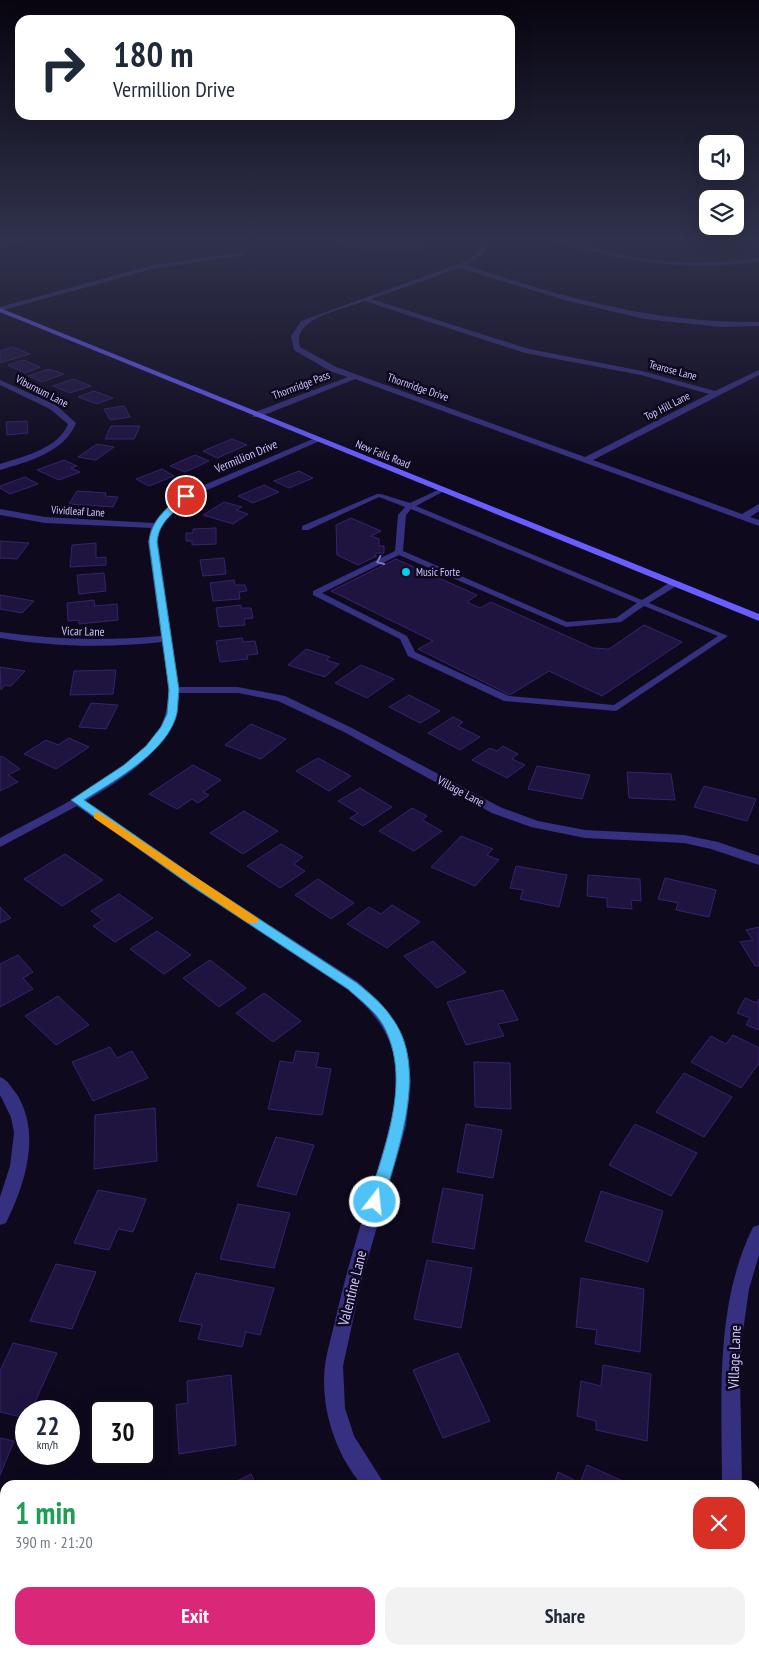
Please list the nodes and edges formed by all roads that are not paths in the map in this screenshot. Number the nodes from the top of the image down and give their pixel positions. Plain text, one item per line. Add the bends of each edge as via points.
1 (15, 315) edge
2 (320, 315) edge
3 (415, 315) edge
4 (644, 315) edge
5 (759, 324) edge
6 (759, 372) edge
7 (354, 377) junction
8 (0, 382) edge
9 (716, 394) junction
10 (256, 415) junction
11 (318, 440) junction
12 (586, 460) junction
13 (0, 467) edge
14 (442, 490) junction
15 (410, 506) junction
16 (759, 507) edge
17 (0, 512) edge
18 (743, 517) junction
19 (759, 523) edge
20 (156, 526) junction
21 (305, 528) dead end
22 (399, 552) junction
23 (674, 583) junction
24 (643, 603) junction
25 (759, 618) edge
26 (0, 635) edge
27 (166, 639) junction
28 (174, 690) junction
29 (77, 800) junction
30 (0, 842) edge
31 (759, 861) edge
32 (0, 1083) edge
33 (0, 1218) edge
34 (759, 1232) edge
35 (371, 1480) edge
36 (732, 1480) edge

1 - 10 main road, New Falls Road
2 - 7 street, Thornridge Drive via 307,320 296,330 297,348 303,354
3 - 9 street, Tearose Lane via 528,351 642,373
4 - 5 street via 694,322
6 - 9 street, Top Hill Lane
7 - 10 street, Thornridge Pass
7 - 12 street, Thornridge Drive
8 - 13 street, Viburnum Lane via 53,407 72,423 60,441
9 - 12 street, Top Hill Lane
10 - 11 main road, New Falls Road
11 - 14 main road, New Falls Road
11 - 20 street, Vermillion Drive via 186,496
12 - 18 street, Thornridge Drive
14 - 15 lane
14 - 23 main road, New Falls Road
15 - 21 lane via 379,495
15 - 22 lane via 402,515
15 - 24 lane
16 - 18 street
17 - 20 street, Vividleaf Lane via 45,520
18 - 19 street, Thornridge Drive
20 - 27 street via 153,542 155,569
22 - 24 lane via 566,625 618,620
22 -> 24 lane via 316,593 404,638 411,654 506,699 616,708 724,636
23 - 24 lane
23 - 25 main road, New Falls Road
26 - 27 street, Vicar Lane via 69,644
27 - 28 street
28 - 29 street via 172,714 166,728 150,748 128,767
28 - 31 street, Village Lane via 238,690 281,698 348,730 496,810 534,824 585,834 684,839 714,845
29 - 30 street
29 - 35 street, Valentine Lane via 194,882 353,986 388,1022 400,1051 403,1081 398,1126 353,1279 334,1366 336,1408 345,1440
32 - 33 street via 15,1108 22,1128 23,1146 19,1170
34 - 36 street, Village Lane via 746,1266 736,1308

